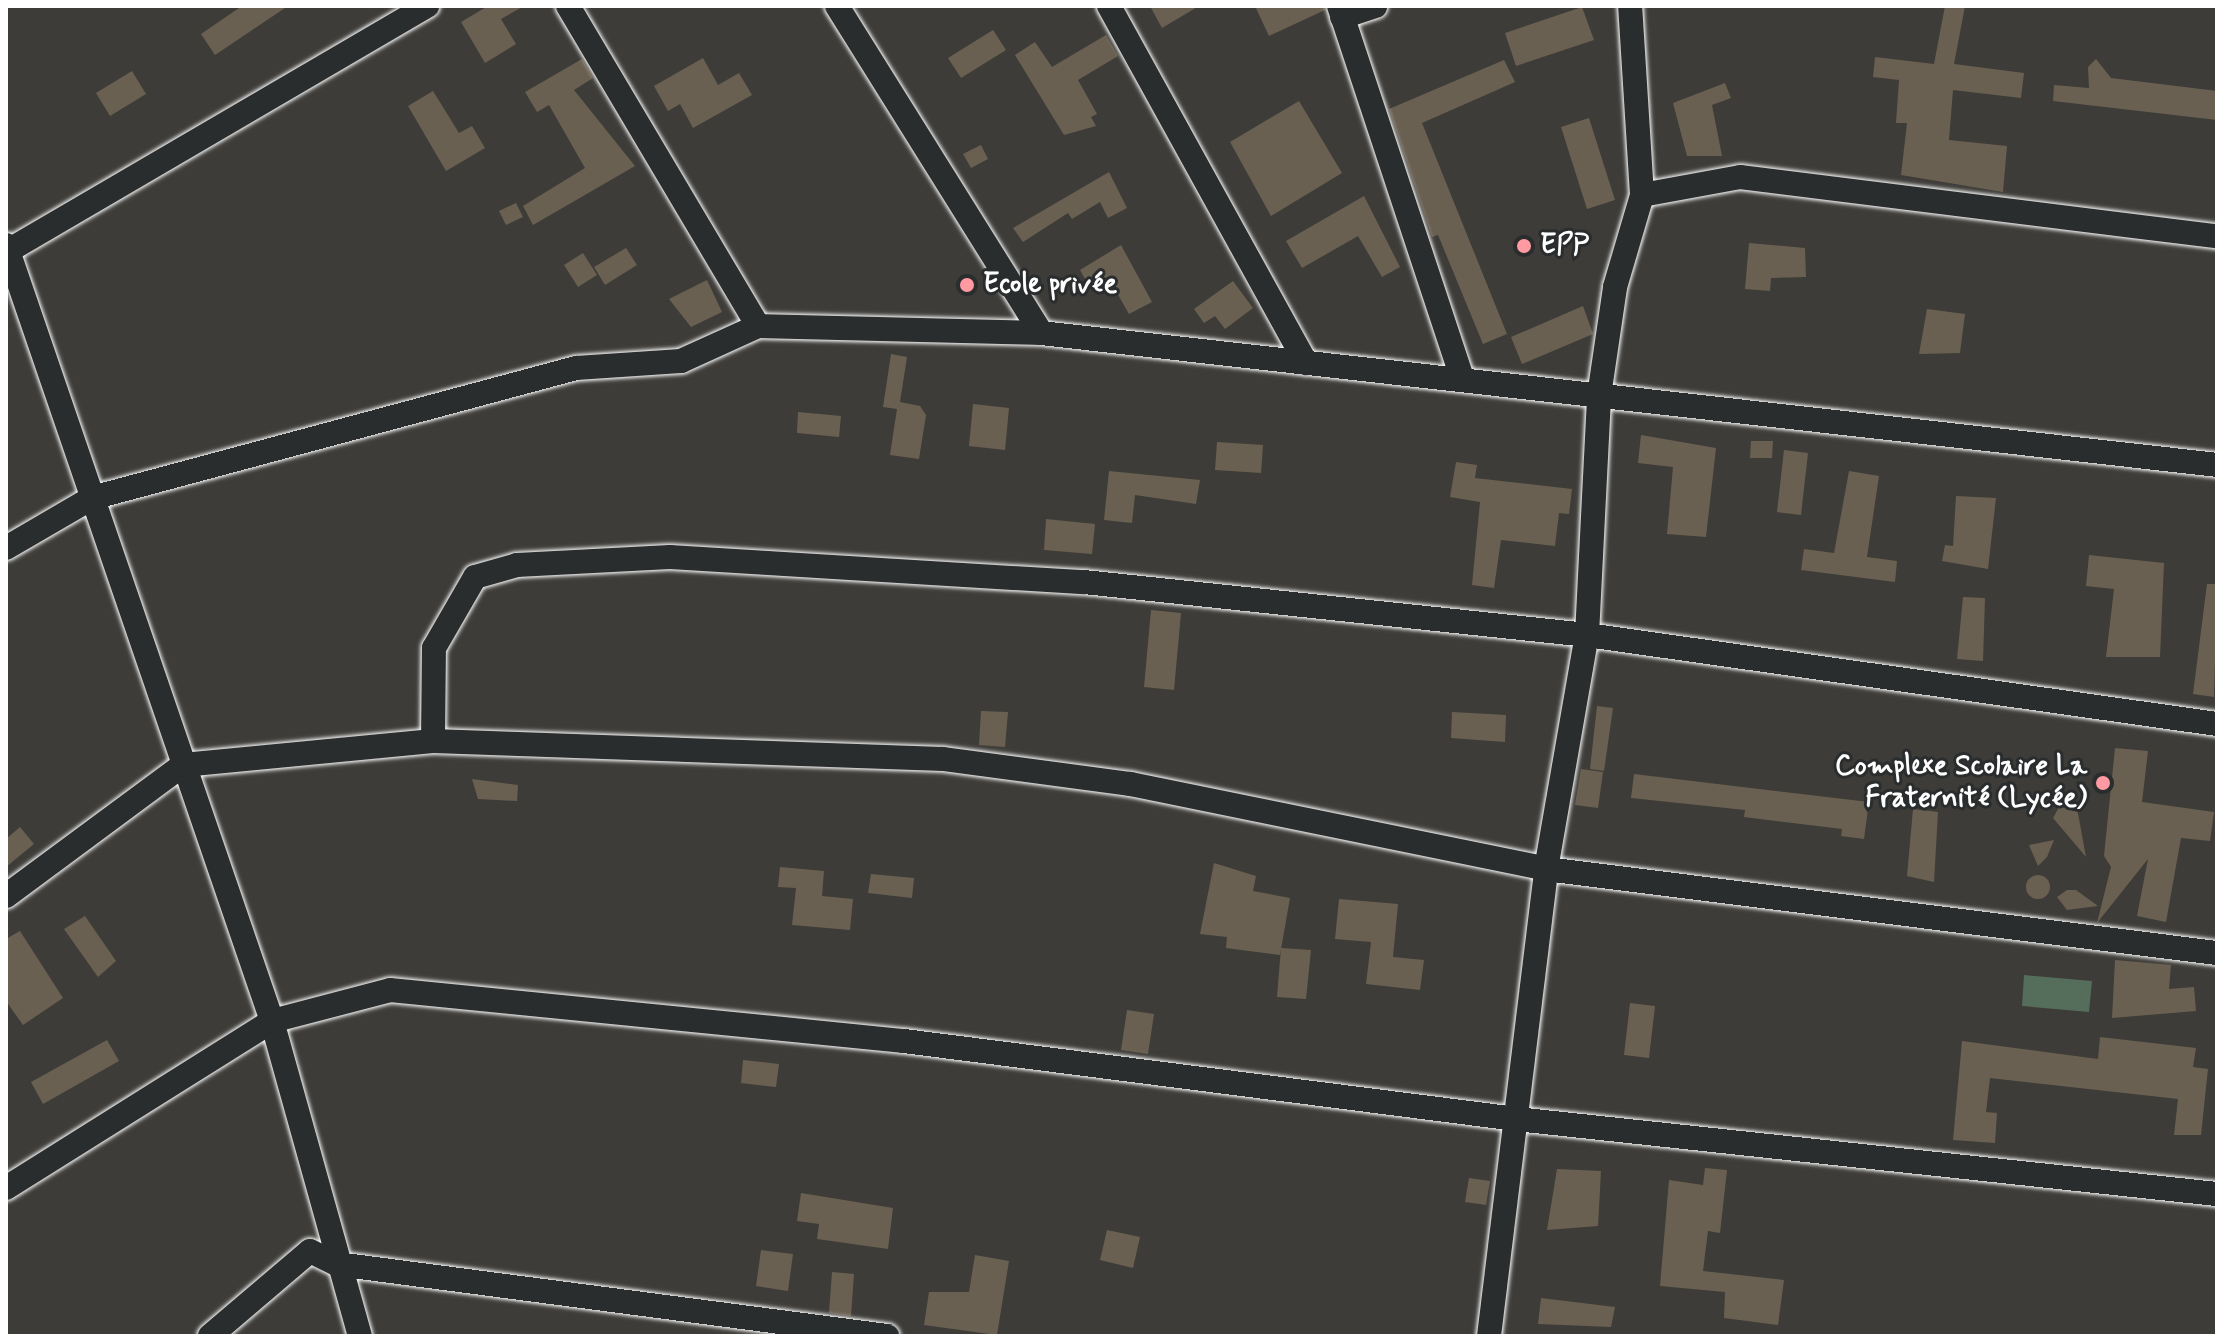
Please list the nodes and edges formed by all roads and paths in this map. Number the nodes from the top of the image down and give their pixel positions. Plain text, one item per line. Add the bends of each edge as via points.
1 (427, 6) edge
2 (568, 6) edge
3 (837, 6) edge
4 (1109, 6) edge
5 (1375, 6) edge
6 (1630, 6) edge
7 (1340, 11) edge
8 (1642, 195) junction
9 (2217, 236) edge
10 (6, 249) edge
11 (758, 326) junction
12 (1041, 333) junction
13 (1306, 363) junction
14 (1463, 380) junction
15 (1599, 396) junction
16 (2217, 465) edge
17 (92, 498) junction
18 (6, 548) edge
19 (1587, 635) junction
20 (2217, 724) edge
21 (433, 741) junction
22 (183, 765) junction
23 (1546, 869) junction
24 (6, 896) edge
25 (2217, 953) edge
26 (272, 1021) junction
27 (1516, 1119) junction
28 (6, 1188) edge
29 (2217, 1194) edge
30 (337, 1264) junction
31 (210, 1336) edge
32 (360, 1336) edge
33 (887, 1336) edge
34 (1489, 1336) edge

1 - 10 street
2 - 11 street
3 - 12 street
4 - 13 street
5 - 7 street
6 - 8 street
7 - 14 street
8 - 9 street via 1740,177
8 - 15 street via 1615,287
10 - 17 street
11 - 12 street
11 - 17 street via 681,361 576,368
12 - 13 street
13 - 14 street
14 - 15 street
15 - 16 street
15 - 19 street
17 - 18 street
17 - 22 street
19 - 20 street
19 - 21 street via 1084,582 670,557 517,565 475,577 434,648
19 - 23 street
21 - 22 street
21 - 23 street via 943,759 1130,784
22 - 24 street
22 - 26 street
23 - 25 street
23 - 27 street
26 - 27 street via 390,990 904,1041
26 - 28 street
26 - 30 street
27 - 29 street
27 - 34 street
30 - 31 street via 310,1251
30 - 32 street
30 - 33 street

